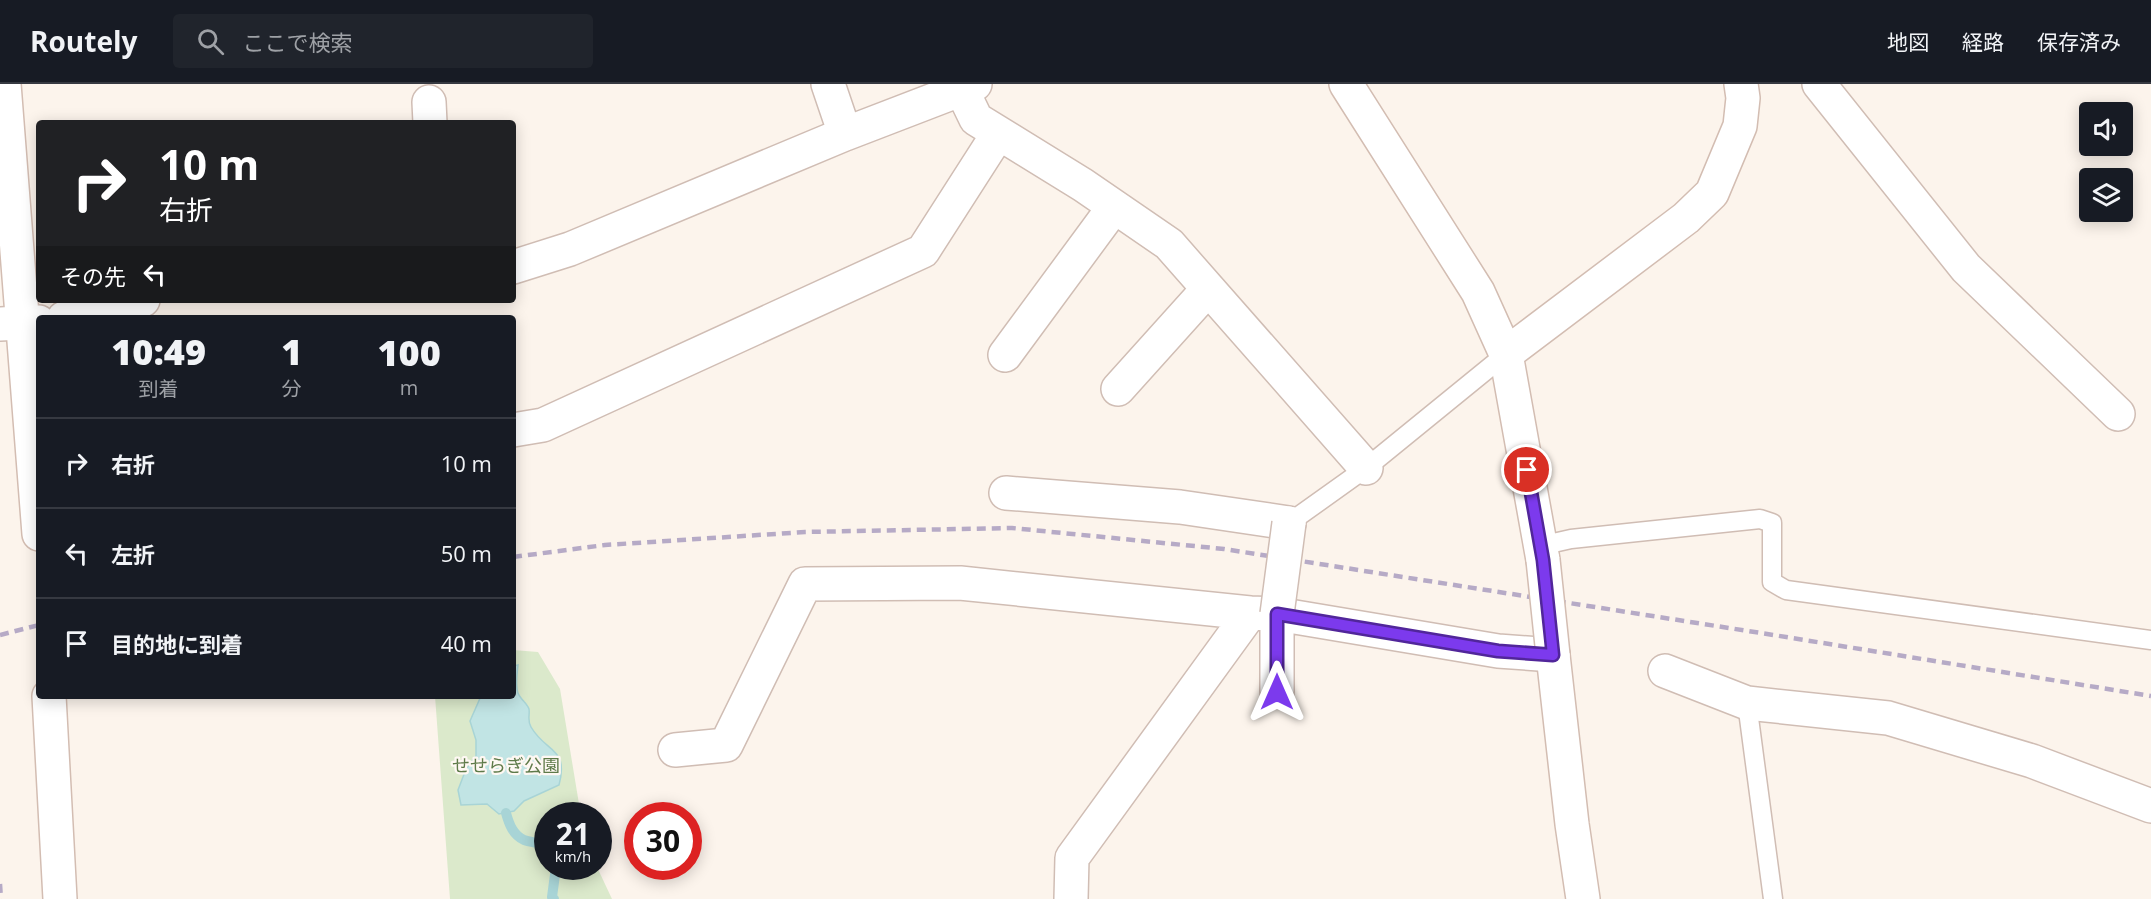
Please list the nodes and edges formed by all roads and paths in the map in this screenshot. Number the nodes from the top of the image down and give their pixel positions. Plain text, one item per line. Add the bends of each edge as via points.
1 (4, 84) edge
2 (828, 84) edge
3 (1346, 84) edge
4 (1741, 84) edge
5 (1819, 84) edge
6 (968, 86) edge
7 (845, 134) junction
8 (998, 134) junction
9 (1114, 207) junction
10 (516, 266) edge
11 (1208, 289) junction
12 (130, 303) edge
13 (77, 315) edge
14 (20, 324) edge
15 (1506, 354) junction
16 (1005, 355) dead end
17 (1118, 389) dead end
18 (2118, 414) dead end
19 (516, 430) edge
20 (1366, 468) junction
21 (1006, 493) dead end
22 (36, 501) edge
23 (1289, 523) junction
24 (1541, 553) junction
25 (1263, 614) junction
26 (2151, 640) edge
27 (1553, 655) junction
28 (1665, 671) dead end
29 (1277, 692) dead end
30 (49, 699) edge
31 (1747, 703) junction
32 (675, 750) dead end
33 (2151, 806) edge
34 (60, 899) edge
35 (1071, 899) edge
36 (1583, 899) edge
37 (1773, 899) edge

1 - 14 street
2 - 7 street
3 - 15 street via 1478,292
4 - 15 street via 1740,126 1712,193 1686,218
5 - 18 street via 1966,268
6 - 7 street
6 - 8 street via 976,119
7 - 10 street via 570,249
8 - 9 street
8 - 19 street via 923,251 543,426
9 - 11 street via 1169,244
9 - 16 street
11 - 17 street
11 - 20 street
12 - 13 street
14 - 22 street
15 - 20 lane
15 - 24 street
20 - 23 lane
21 - 23 street via 1180,507
23 - 25 street, bridge
24 - 26 lane via 1571,539 1760,519 1772,523 1772,582 1786,590
24 - 27 street, bridge
25 - 27 street via 1498,651
25 - 29 street
25 - 32 street via 960,583 805,584 726,745
25 - 35 street via 1072,858
27 - 36 street
28 - 31 street
30 - 34 street
31 - 33 street via 1888,718 2032,761
31 - 37 lane

